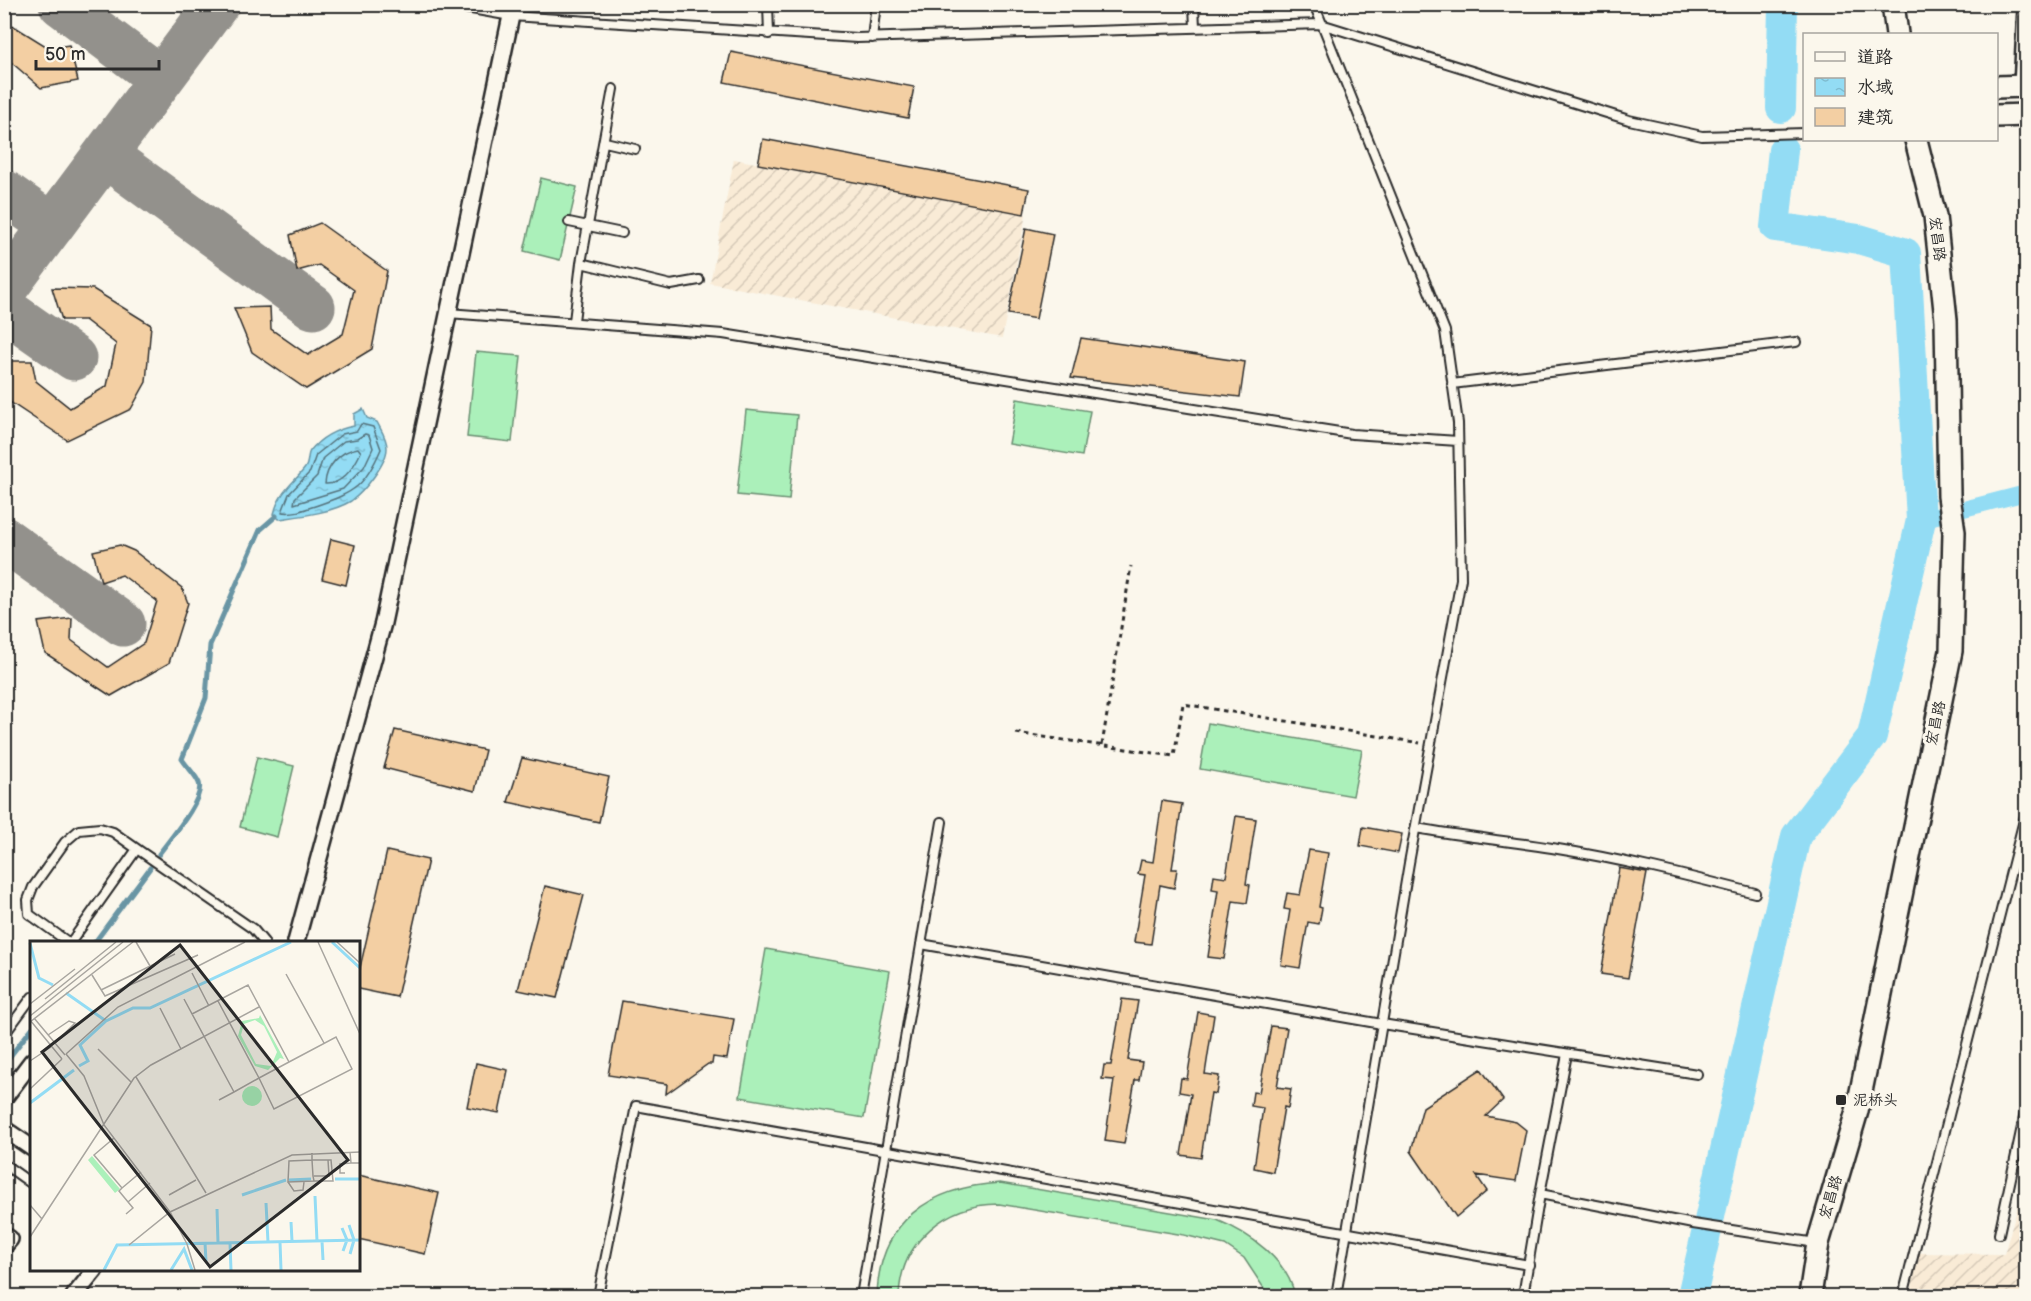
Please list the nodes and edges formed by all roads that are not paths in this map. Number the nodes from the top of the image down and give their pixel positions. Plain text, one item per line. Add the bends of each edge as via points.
1 (443, 4) edge
2 (768, 4) edge
3 (876, 4) edge
4 (1194, 4) edge
5 (1314, 4) edge
6 (1893, 4) edge
7 (2026, 7) edge
8 (510, 10) edge
9 (1321, 24) junction
10 (1195, 28) junction
11 (1897, 33) edge
12 (769, 34) junction
13 (872, 38) junction
14 (2024, 86) edge
15 (1998, 87) edge
16 (613, 89) dead end
17 (2026, 115) edge
18 (1998, 116) edge
19 (1803, 133) edge
20 (1916, 141) edge
21 (605, 142) junction
22 (635, 149) dead end
23 (569, 222) dead end
24 (588, 226) junction
25 (622, 233) dead end
26 (580, 263) junction
27 (699, 280) dead end
28 (448, 313) junction
29 (574, 321) junction
30 (1796, 342) dead end
31 (1452, 384) junction
32 (1458, 441) junction
33 (2026, 813) edge
34 (942, 822) dead end
35 (1416, 828) junction
36 (137, 849) junction
37 (1755, 893) dead end
38 (68, 941) edge
39 (70, 941) edge
40 (263, 941) edge
41 (296, 941) edge
42 (921, 944) junction
43 (30, 1002) edge
44 (1382, 1024) junction
45 (4, 1035) edge
46 (1567, 1054) junction
47 (30, 1064) edge
48 (1697, 1074) dead end
49 (4, 1098) edge
50 (2026, 1108) edge
51 (4, 1129) edge
52 (30, 1147) edge
53 (886, 1150) junction
54 (4, 1164) edge
55 (30, 1183) edge
56 (1540, 1194) junction
57 (1346, 1233) junction
58 (1999, 1234) dead end
59 (4, 1235) edge
60 (1818, 1243) junction
61 (4, 1246) edge
62 (1529, 1265) junction
63 (94, 1271) edge
64 (75, 1296) edge
65 (598, 1296) edge
66 (861, 1296) edge
67 (1336, 1296) edge
68 (1523, 1296) edge
69 (1810, 1296) edge
70 (1903, 1296) edge

1 - 8 lane
2 - 12 lane
3 - 13 lane
4 - 10 lane
5 - 9 lane
6 - 11 street
7 - 14 street
8 - 12 lane
8 - 28 street
9 - 10 lane
9 - 19 lane via 1629,120 1702,136
9 - 31 lane via 1444,330
10 - 13 lane
12 - 13 lane
14 - 15 street
16 - 21 lane
17 - 18 street
20 - 60 street, 宏昌路 via 1935,216 1946,320 1949,496 1954,532 1951,651 1857,1111
21 - 22 lane
21 - 24 lane
23 - 24 lane
24 - 25 lane
24 - 26 lane
26 - 27 lane via 671,285
26 - 29 lane
28 - 29 lane
28 - 41 street via 383,623
29 - 32 lane via 723,334 1352,434
30 - 31 lane
31 - 32 lane
32 - 35 lane via 1461,579
33 - 70 lane
34 - 42 lane
35 - 37 lane via 1564,850
35 - 44 lane
36 - 38 lane via 100,828 79,830 65,842 28,900 29,914
36 - 39 lane
36 - 40 lane via 253,929
42 - 44 lane
42 - 53 lane
43 - 45 lane
44 - 46 lane
44 - 57 lane
46 - 48 lane
46 - 56 lane
47 - 49 street
50 - 58 lane
51 - 52 street
53 - 57 lane
53 - 65 lane via 636,1106
53 - 66 lane
54 - 55 lane
56 - 60 lane via 1749,1234
56 - 62 lane
57 - 62 lane
57 - 67 lane
59 - 61 street via 10,1239
60 - 69 street, 宏昌路
62 - 68 lane
63 - 64 street

